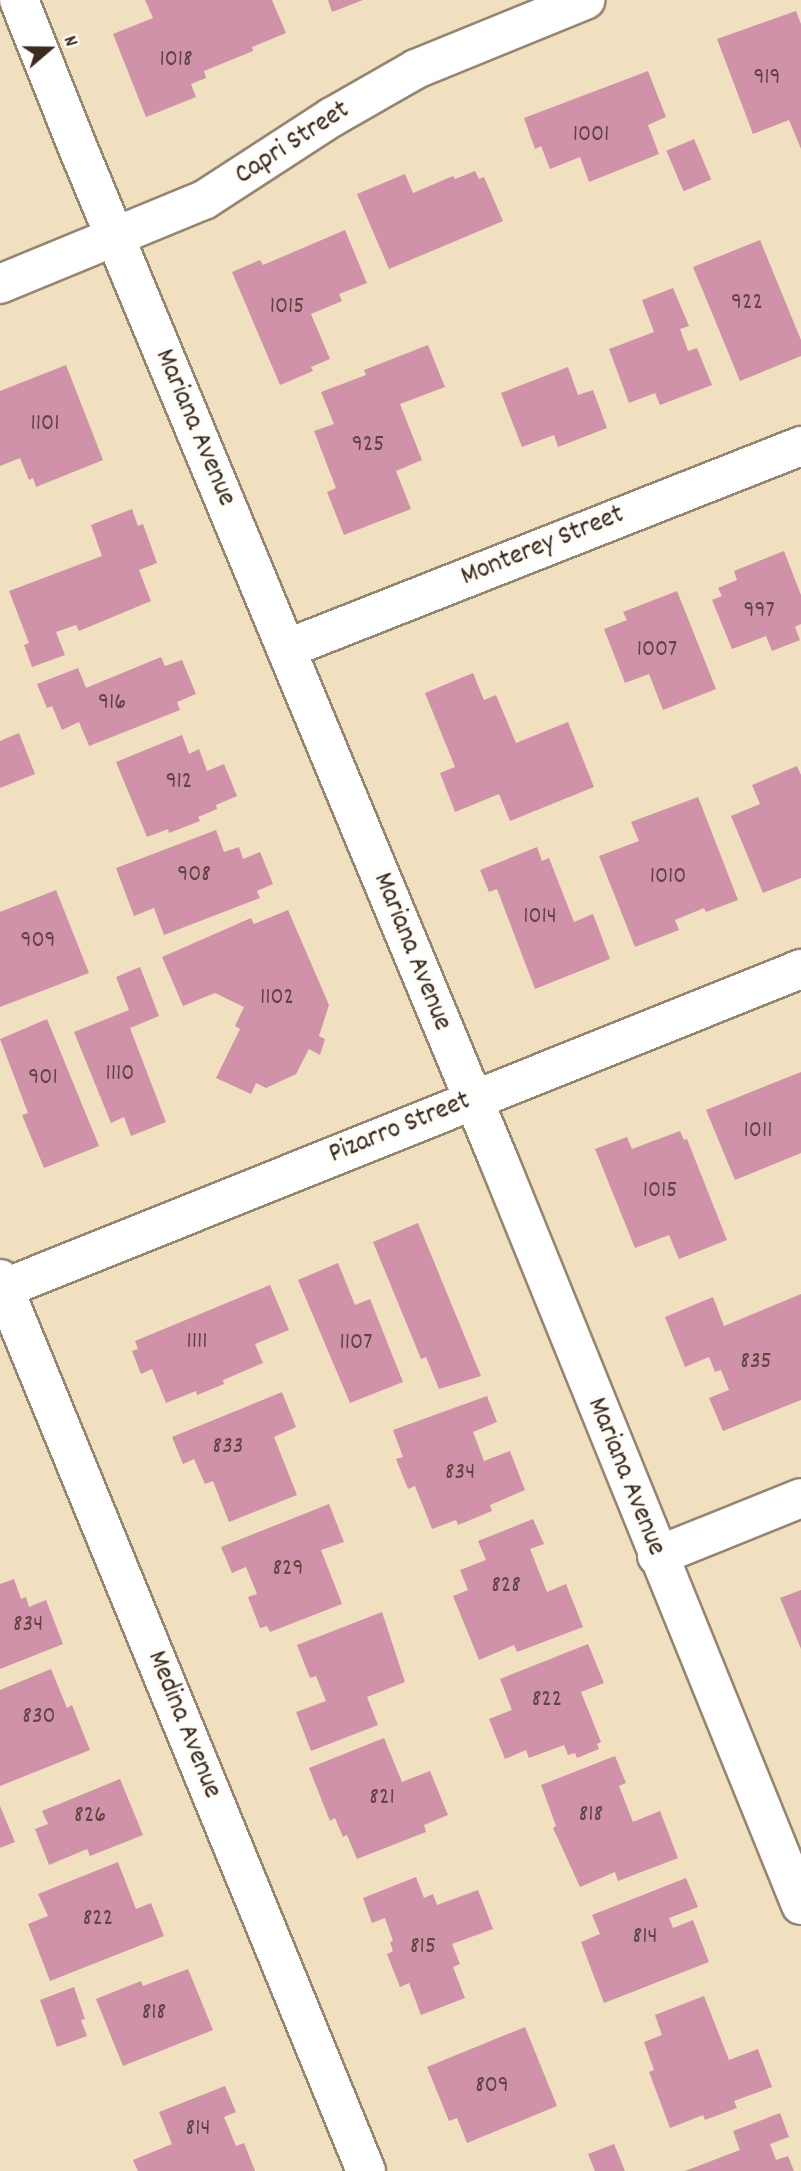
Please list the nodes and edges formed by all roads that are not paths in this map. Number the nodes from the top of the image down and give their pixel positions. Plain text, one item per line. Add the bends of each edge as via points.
1 (19, 0) edge
2 (585, 0) edge
3 (115, 238) junction
4 (0, 284) edge
5 (801, 446) edge
6 (286, 649) junction
7 (801, 969) edge
8 (472, 1100) junction
9 (1, 1286) edge
10 (801, 1498) edge
11 (657, 1556) junction
12 (801, 1905) edge
13 (366, 2171) edge

1 - 3 street, Mariana Avenue
2 - 3 street, Capri Street via 416,69 331,117 204,200
3 - 4 street, Capri Street
3 - 6 street, Mariana Avenue
5 - 6 street, Monterey Street
6 - 8 street, Mariana Avenue
7 - 8 street, Pizarro Street
8 - 9 street, Pizarro Street
8 - 11 street, Mariana Avenue
9 - 13 street, Medina Avenue
10 - 11 street
11 - 12 street, Mariana Avenue

